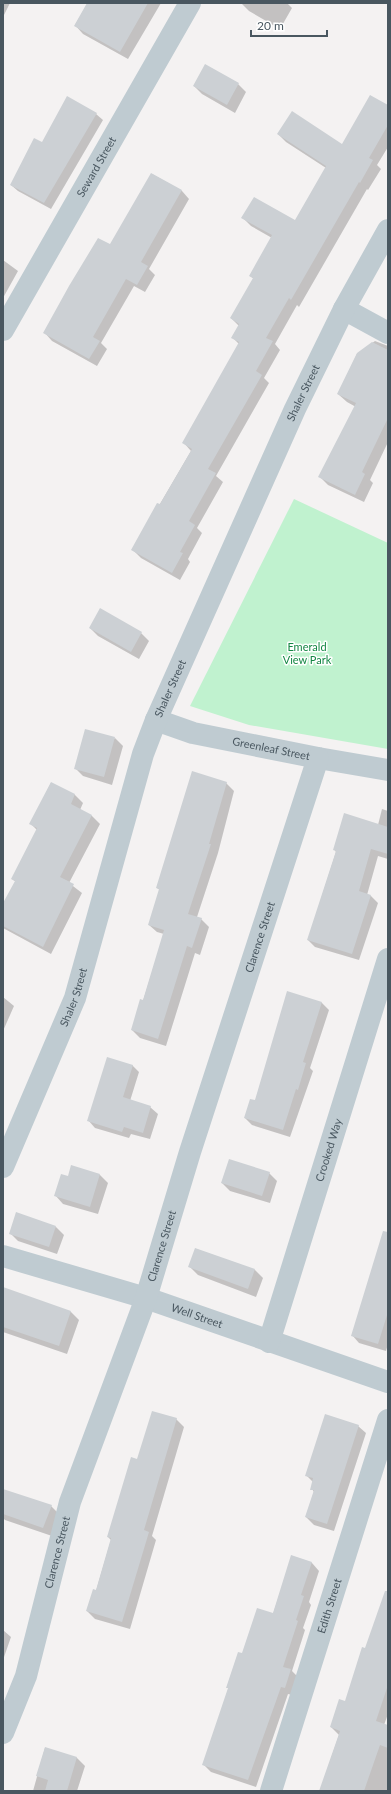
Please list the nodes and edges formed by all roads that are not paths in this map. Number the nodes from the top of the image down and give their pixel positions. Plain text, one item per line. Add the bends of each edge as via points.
1 (190, 3) edge
2 (388, 230) edge
3 (344, 309) junction
4 (3, 330) edge
5 (388, 333) edge
6 (156, 720) junction
7 (318, 758) junction
8 (388, 770) edge
9 (388, 959) edge
10 (3, 1167) edge
11 (3, 1256) edge
12 (146, 1298) junction
13 (269, 1342) junction
14 (388, 1382) edge
15 (388, 1420) edge
16 (3, 1733) edge
17 (271, 1791) edge

1 - 4 street, Seward Street
2 - 3 street, Shaler Street
3 - 5 street
3 - 6 street, Shaler Street via 295,410
6 - 7 street, Greenleaf Street via 193,733
6 - 10 street, Shaler Street via 143,754 75,998
7 - 8 street, Greenleaf Street
7 - 12 street, Clarence Street via 190,1152
9 - 13 street, Crooked Way
11 - 12 street, Well Street
12 - 13 street, Well Street
12 - 16 street, Clarence Street via 70,1502 26,1676
13 - 14 street, Well Street
15 - 17 street, Edith Street

